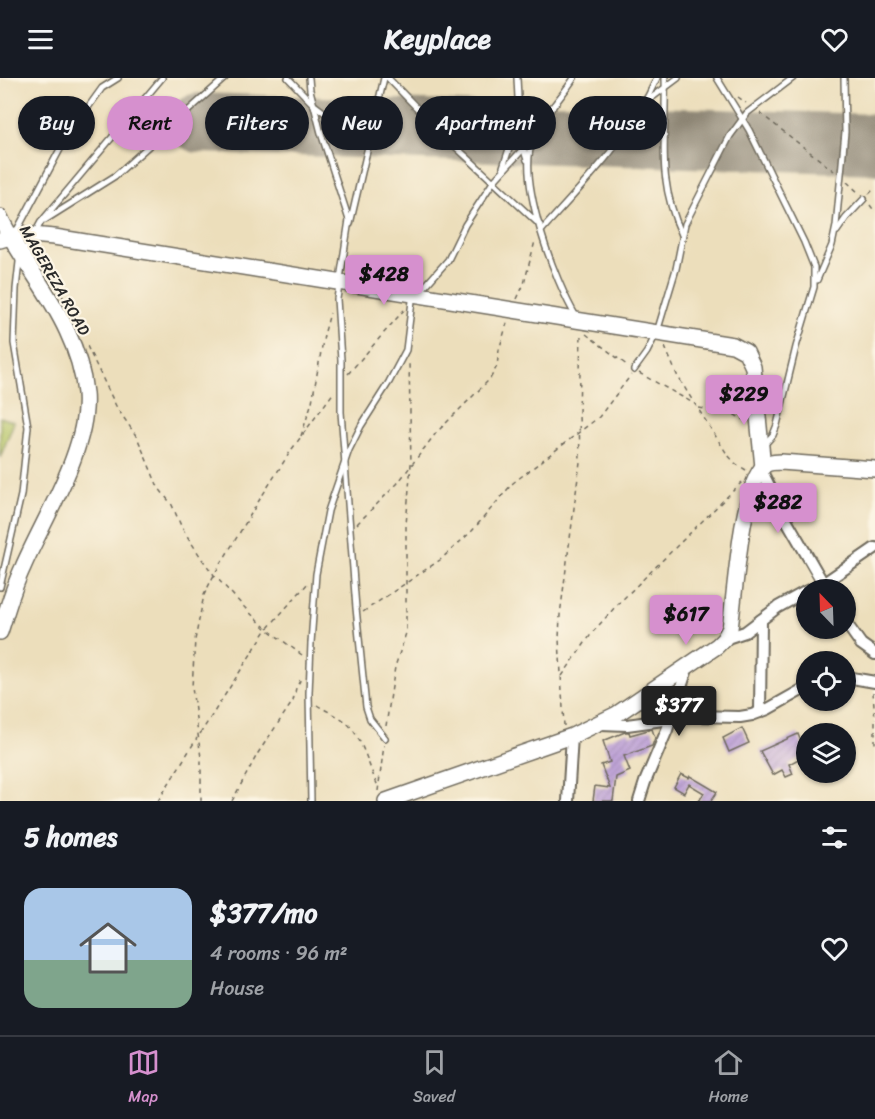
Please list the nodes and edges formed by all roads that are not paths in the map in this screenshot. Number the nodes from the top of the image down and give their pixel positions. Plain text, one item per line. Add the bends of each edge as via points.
1 (108, 78) edge
2 (118, 78) edge
3 (162, 78) edge
4 (225, 78) edge
5 (288, 78) edge
6 (309, 78) edge
7 (386, 78) edge
8 (517, 78) edge
9 (574, 78) edge
10 (657, 78) edge
11 (665, 78) edge
12 (678, 78) edge
13 (717, 78) edge
14 (793, 78) edge
15 (844, 78) edge
16 (102, 87) junction
17 (665, 88) junction
18 (382, 96) edge
19 (517, 96) edge
20 (648, 96) edge
21 (654, 96) edge
22 (313, 104) junction
23 (556, 104) edge
24 (321, 110) edge
25 (742, 118) junction
26 (368, 150) edge
27 (508, 150) edge
28 (521, 150) edge
29 (524, 150) edge
30 (530, 150) edge
31 (611, 150) edge
32 (528, 162) junction
33 (503, 169) junction
34 (493, 182) junction
35 (864, 199) road end
36 (0, 218) edge
37 (349, 228) junction
38 (541, 228) junction
39 (35, 233) junction
40 (682, 235) junction
41 (835, 235) junction
42 (8, 237) edge
43 (23, 255) junction
44 (340, 282) junction
45 (814, 287) junction
46 (414, 297) junction
47 (579, 321) junction
48 (659, 333) junction
49 (634, 370) road end
50 (762, 440) junction
51 (345, 463) junction
52 (875, 469) edge
53 (760, 471) junction
54 (875, 548) edge
55 (822, 579) edge
56 (835, 579) edge
57 (0, 587) edge
58 (796, 596) edge
59 (760, 620) junction
60 (0, 632) edge
61 (856, 637) edge
62 (724, 639) junction
63 (875, 654) edge
64 (689, 664) junction
65 (856, 678) edge
66 (874, 682) edge
67 (796, 693) edge
68 (760, 712) junction
69 (670, 719) junction
70 (598, 724) junction
71 (385, 738) road end
72 (568, 738) junction
73 (382, 798) edge
74 (311, 801) edge
75 (568, 801) edge
76 (639, 801) edge

1 - 16 lane
2 - 16 lane
3 - 39 lane
4 - 39 lane via 116,176
5 - 22 lane
6 - 22 lane
7 - 18 lane
7 - 34 lane
8 - 19 lane
9 - 23 lane
10 - 20 lane
11 - 17 lane
12 - 17 lane
13 - 25 lane
14 - 25 lane
15 - 41 lane via 844,132
16 - 42 lane via 66,138
17 - 21 lane
17 - 40 lane via 663,167 670,204
22 - 24 lane
22 - 37 lane
25 - 40 lane via 703,186
25 - 45 lane via 810,256
26 - 37 lane
27 - 33 lane
28 - 33 lane
29 - 32 lane
30 - 32 lane
31 - 38 lane
32 - 38 lane via 532,198
33 - 34 lane
34 - 38 lane
34 - 46 lane via 448,260
35 - 41 lane
36 - 42 street, MAGEREZA ROAD
37 - 44 lane
38 - 47 lane via 559,283
39 - 42 street
39 - 43 lane
39 - 44 street
40 - 48 lane
41 - 45 lane
42 - 43 street, MAGEREZA ROAD
43 - 57 lane via 17,271 14,343 28,427 27,447 21,495
43 - 60 street, MAGEREZA ROAD via 67,330 85,394 80,436 22,569
44 - 46 street
44 - 51 lane via 337,299
45 - 50 lane via 777,425 773,435
46 - 47 street
46 - 51 lane via 407,345 399,365 361,426
47 - 48 street
48 - 49 lane
48 - 50 street via 733,345 746,352 753,367
50 - 53 street
51 - 71 lane via 368,712
51 - 74 lane via 328,511 316,574 309,699
52 - 53 street via 781,462
53 - 55 street
53 - 62 street via 742,527 730,628
54 - 56 street
58 - 59 street
59 - 62 street via 740,635
59 - 68 street
61 - 63 street
62 - 64 street
64 - 69 street
64 - 70 street
65 - 66 street
67 - 68 street
68 - 69 street via 740,717
69 - 70 street
69 - 76 street
70 - 72 street
72 - 73 street
72 - 75 street

